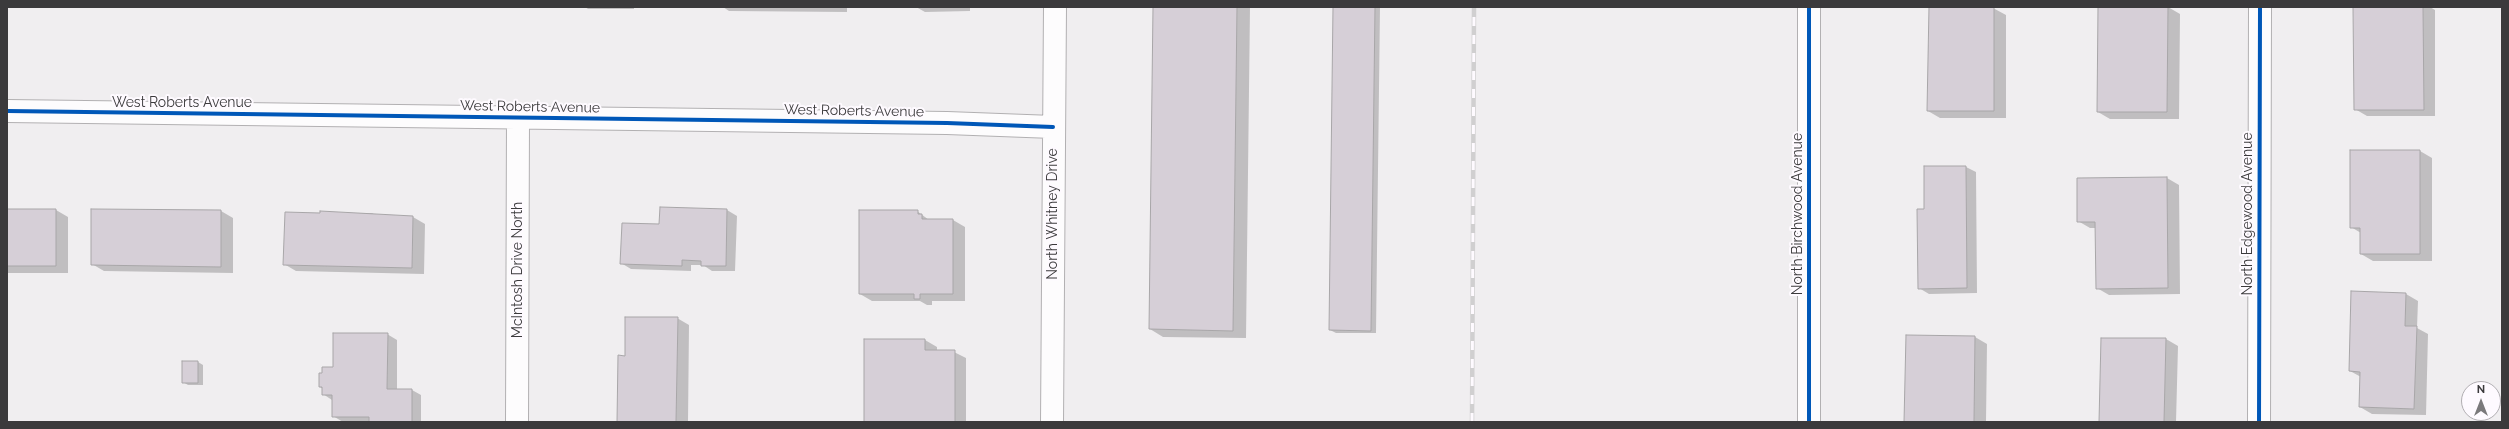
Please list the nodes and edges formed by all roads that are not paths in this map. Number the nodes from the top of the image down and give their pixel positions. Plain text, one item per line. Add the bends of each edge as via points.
1 (1055, 7) edge
2 (1810, 7) edge
3 (2260, 7) edge
4 (7, 112) edge
5 (518, 119) junction
6 (1053, 127) junction
7 (517, 422) edge
8 (1052, 422) edge
9 (1808, 422) edge
10 (2259, 422) edge

1 - 6 street, North Whitney Drive
2 - 9 street, North Birchwood Avenue
3 - 10 street, North Edgewood Avenue
4 - 5 street, West Roberts Avenue
5 - 6 street, West Roberts Avenue via 947,123
5 - 7 street, McIntosh Drive North
6 - 8 street, North Whitney Drive

